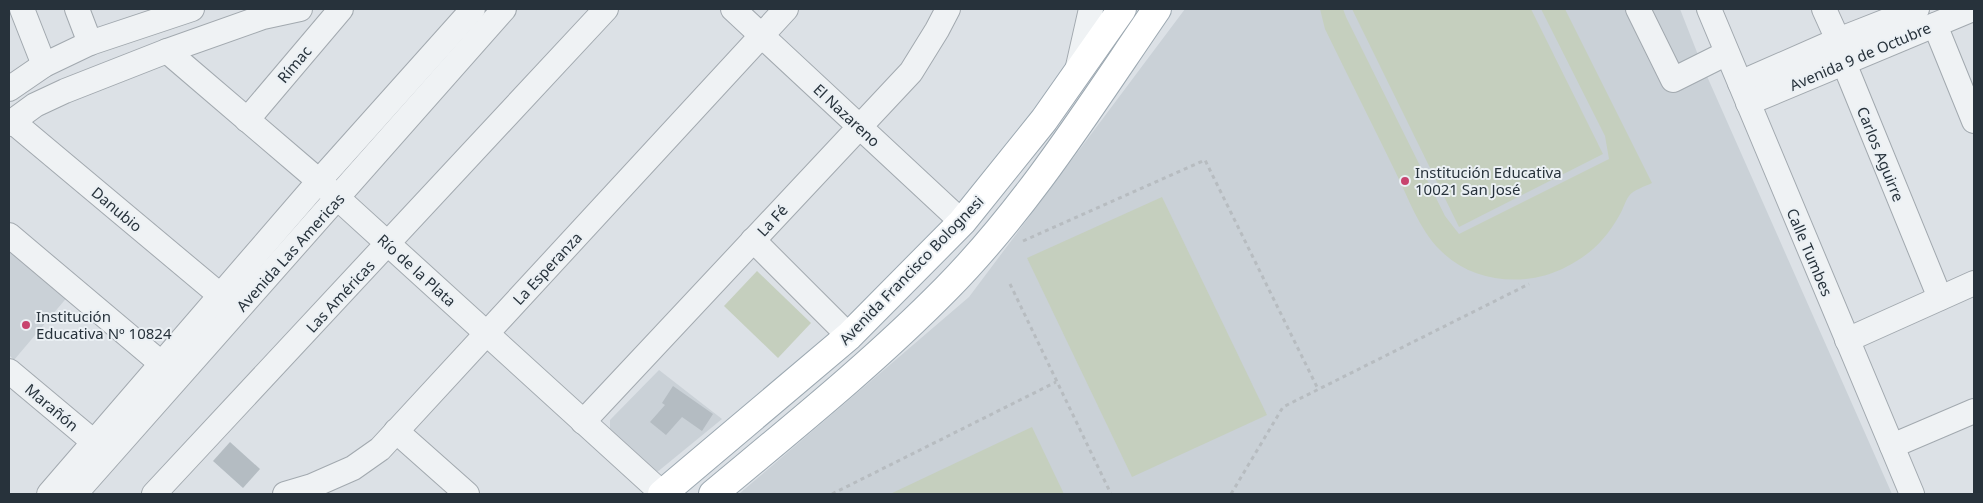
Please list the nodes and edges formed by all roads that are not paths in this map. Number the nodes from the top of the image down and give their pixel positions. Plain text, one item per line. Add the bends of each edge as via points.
1 (22, 9) edge
2 (77, 9) edge
3 (192, 9) edge
4 (300, 9) edge
5 (341, 9) edge
6 (472, 9) edge
7 (504, 9) edge
8 (606, 9) edge
9 (733, 9) edge
10 (786, 9) edge
11 (948, 9) edge
12 (1091, 9) edge
13 (1122, 9) edge
14 (1158, 9) edge
15 (1638, 9) edge
16 (1709, 9) edge
17 (1824, 9) edge
18 (1916, 9) edge
19 (1973, 9) edge
20 (1935, 25) junction
21 (762, 36) junction
22 (90, 43) junction
23 (166, 51) junction
24 (1841, 52) junction
25 (1727, 53) junction
26 (44, 64) junction
27 (1076, 74) junction
28 (9, 89) edge
29 (1744, 93) junction
30 (247, 120) junction
31 (1974, 121) edge
32 (10, 123) edge
33 (860, 127) junction
34 (319, 182) junction
35 (338, 199) junction
36 (962, 222) junction
37 (9, 235) edge
38 (753, 240) junction
39 (388, 244) junction
40 (1974, 283) edge
41 (221, 296) junction
42 (1940, 298) junction
43 (487, 334) junction
44 (849, 336) junction
45 (1847, 340) junction
46 (162, 364) junction
47 (9, 371) edge
48 (1974, 410) edge
49 (583, 422) junction
50 (396, 431) junction
51 (95, 443) junction
52 (1892, 446) junction
53 (49, 494) edge
54 (75, 494) edge
55 (154, 494) edge
56 (285, 494) edge
57 (467, 494) edge
58 (662, 494) edge
59 (713, 494) edge
60 (1912, 494) edge

1 - 26 street
2 - 22 street
3 - 22 street
4 - 23 street
5 - 30 street, Rímac
6 - 34 street, Avenida Las Americas
7 - 35 street, Avenida Las Americas
8 - 39 street, Las Américas
9 - 21 street, El Nazareno
10 - 21 street, La Esperanza
11 - 33 street, La Fé via 911,72
12 - 27 street
13 - 27 main road, Avenida Francisco Bolognesi
14 - 59 main road via 1046,170 991,240 874,358
15 - 25 street via 1673,80
16 - 25 street, Calle Tumbes
17 - 24 street, Carlos Aguirre
18 - 24 street, Avenida 9 de Octubre
19 - 20 street, Avenida 9 de Octubre
20 - 24 street, Avenida 9 de Octubre
20 - 31 street
21 - 33 street, El Nazareno
21 - 43 street, La Esperanza
22 - 26 street
23 - 30 street, Río de la Plata
23 - 32 street via 65,90 35,105
24 - 29 street, Avenida 9 de Octubre
24 - 42 street, Carlos Aguirre
25 - 29 street, Calle Tumbes
26 - 28 street
27 - 36 main road, Avenida Francisco Bolognesi via 1044,120
29 - 45 street, Calle Tumbes
30 - 34 street, Río de la Plata
32 - 41 street, Danubio
33 - 36 street, El Nazareno
33 - 38 street, La Fé
34 - 35 street, Río de la Plata
34 - 41 street, Avenida Las Americas
35 - 39 street, Río de la Plata
35 - 54 street, Avenida Las Americas
36 - 44 main road, Avenida Francisco Bolognesi
37 - 46 street
38 - 44 street
38 - 49 street, La Fé
39 - 43 street, Río de la Plata
39 - 55 street, Las Américas
40 - 42 street
41 - 46 street, Avenida Las Americas
42 - 45 street
43 - 49 street, Río de la Plata
43 - 50 street, La Esperanza
44 - 58 main road, Avenida Francisco Bolognesi
45 - 52 street, Calle Tumbes
46 - 51 street, Avenida Las Americas
47 - 51 street, Marañón
48 - 52 street
49 - 58 street, Río de la Plata
50 - 56 street, La Esperanza via 354,468
50 - 57 street
51 - 53 street, Avenida Las Americas
52 - 60 street, Calle Tumbes

